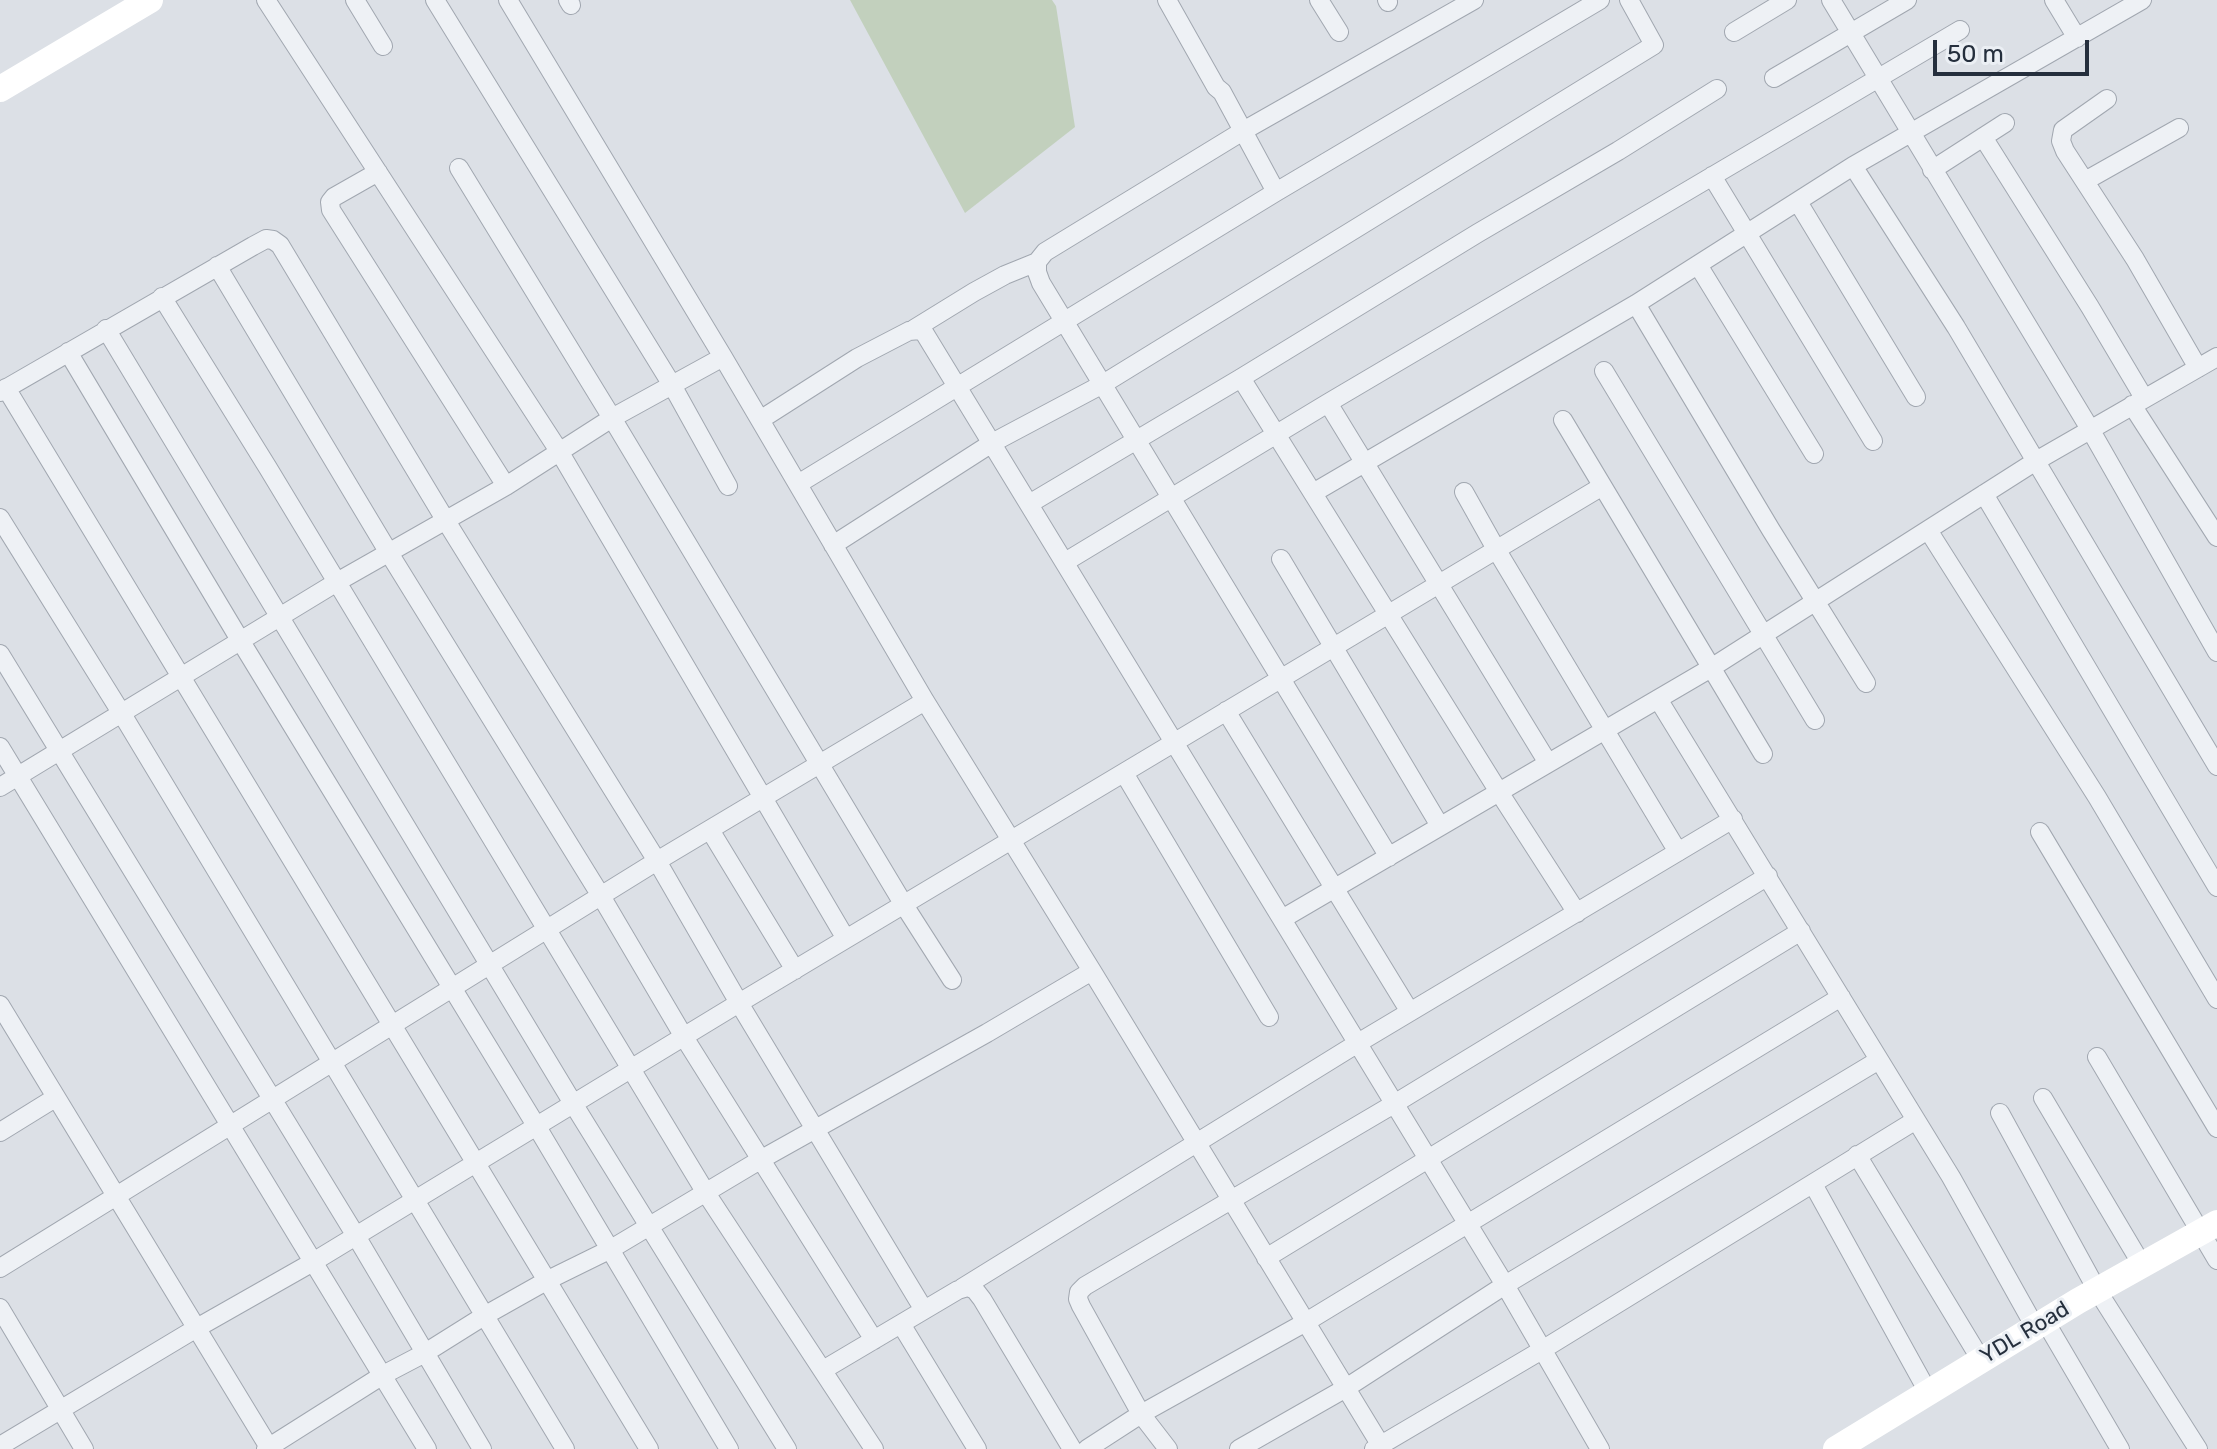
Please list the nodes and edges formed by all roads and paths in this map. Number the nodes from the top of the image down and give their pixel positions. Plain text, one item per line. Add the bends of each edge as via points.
1 (150, 0) edge
2 (266, 0) edge
3 (355, 0) edge
4 (435, 0) edge
5 (508, 0) edge
6 (1167, 0) edge
7 (1319, 0) edge
8 (1474, 0) edge
9 (1600, 0) edge
10 (1629, 0) edge
11 (1787, 0) edge
12 (1831, 0) edge
13 (1907, 0) edge
14 (2054, 0) edge
15 (2142, 0) edge
16 (1960, 30) dead end
17 (1339, 32) dead end
18 (1734, 32) dead end
19 (1851, 33) junction
20 (2077, 38) junction
21 (383, 46) dead end
22 (1774, 78) dead end
23 (1878, 78) junction
24 (0, 89) edge
25 (1717, 89) dead end
26 (2107, 99) dead end
27 (2005, 123) dead end
28 (2179, 128) dead end
29 (1243, 131) junction
30 (1911, 133) junction
31 (1983, 137) junction
32 (1853, 166) junction
33 (459, 168) dead end
34 (1932, 170) junction
35 (378, 172) junction
36 (1712, 176) junction
37 (2085, 181) junction
38 (1276, 192) junction
39 (1798, 202) junction
40 (1747, 234) junction
41 (1037, 262) junction
42 (1698, 265) junction
43 (217, 266) junction
44 (162, 297) junction
45 (1636, 304) junction
46 (1064, 322) junction
47 (106, 329) junction
48 (914, 329) junction
49 (68, 352) junction
50 (723, 357) junction
51 (2217, 357) edge
52 (2198, 368) junction
53 (1604, 371) dead end
54 (1241, 378) junction
55 (1103, 384) junction
56 (672, 385) junction
57 (958, 387) junction
58 (3, 390) edge
59 (1916, 397) dead end
60 (2138, 401) junction
61 (1328, 403) junction
62 (612, 418) junction
63 (760, 420) junction
64 (1563, 420) dead end
65 (2090, 429) junction
66 (1277, 434) junction
67 (1137, 441) junction
68 (1873, 441) dead end
69 (992, 443) junction
70 (559, 451) junction
71 (1814, 454) dead end
72 (2036, 461) junction
73 (1365, 463) junction
74 (798, 484) junction
75 (506, 486) junction
76 (728, 486) dead end
77 (1601, 487) junction
78 (1464, 492) dead end
79 (1313, 493) junction
80 (1984, 494) junction
81 (1170, 498) junction
82 (1029, 504) junction
83 (0, 518) edge
84 (446, 521) junction
85 (1928, 530) junction
86 (2217, 537) edge
87 (833, 545) junction
88 (1496, 549) junction
89 (389, 553) junction
90 (1281, 559) dead end
91 (1065, 562) junction
92 (337, 582) junction
93 (1438, 585) junction
94 (1817, 601) junction
95 (1388, 614) junction
96 (280, 617) junction
97 (1763, 635) junction
98 (240, 640) junction
99 (1333, 647) junction
100 (2217, 652) edge
101 (0, 654) edge
102 (1711, 668) junction
103 (181, 677) junction
104 (1279, 679) junction
105 (1866, 683) dead end
106 (1658, 699) junction
107 (925, 701) junction
108 (1226, 711) junction
109 (122, 714) junction
110 (1815, 720) dead end
111 (1605, 730) junction
112 (1174, 742) junction
113 (0, 747) edge
114 (60, 751) junction
115 (1763, 754) dead end
116 (1548, 763) junction
117 (820, 764) junction
118 (2217, 766) edge
119 (1124, 773) junction
120 (18, 776) junction
121 (0, 787) edge
122 (1499, 792) junction
123 (763, 798) junction
124 (1733, 819) junction
125 (1440, 826) junction
126 (710, 830) junction
127 (2040, 832) dead end
128 (1010, 842) junction
129 (1678, 852) junction
130 (1389, 857) junction
131 (657, 861) junction
132 (1768, 876) junction
133 (2217, 887) edge
134 (1334, 889) junction
135 (601, 896) junction
136 (904, 905) junction
137 (1577, 913) junction
138 (1282, 919) junction
139 (547, 931) junction
140 (1801, 931) junction
141 (846, 939) junction
142 (490, 966) junction
143 (795, 970) junction
144 (1092, 971) junction
145 (952, 980) dead end
146 (453, 989) junction
147 (1841, 997) junction
148 (2217, 999) edge
149 (739, 1003) junction
150 (0, 1005) edge
151 (1410, 1012) junction
152 (1269, 1017) dead end
153 (393, 1025) junction
154 (684, 1037) junction
155 (1358, 1043) junction
156 (2097, 1057) dead end
157 (1879, 1060) junction
158 (332, 1063) junction
159 (631, 1070) junction
160 (55, 1098) junction
161 (2043, 1098) dead end
162 (272, 1100) junction
163 (1394, 1104) junction
164 (574, 1105) junction
165 (2000, 1113) dead end
166 (1916, 1120) junction
167 (230, 1126) junction
168 (537, 1127) junction
169 (2217, 1128) edge
170 (814, 1129) junction
171 (0, 1132) edge
172 (1196, 1142) junction
173 (1857, 1155) junction
174 (1428, 1159) junction
175 (760, 1160) junction
176 (475, 1163) junction
177 (1813, 1184) junction
178 (706, 1193) junction
179 (115, 1197) junction
180 (1231, 1199) junction
181 (415, 1200) junction
182 (1467, 1223) junction
183 (651, 1227) junction
184 (2208, 1228) edge
185 (356, 1236) junction
186 (611, 1249) junction
187 (1266, 1258) junction
188 (2217, 1260) edge
189 (313, 1262) junction
190 (2142, 1265) junction
191 (0, 1268) edge
192 (548, 1280) junction
193 (1505, 1285) junction
194 (962, 1288) junction
195 (2097, 1290) junction
196 (0, 1308) edge
197 (924, 1310) junction
198 (484, 1316) junction
199 (1306, 1322) junction
200 (901, 1324) junction
201 (2040, 1324) junction
202 (195, 1329) junction
203 (874, 1340) junction
204 (1542, 1350) junction
205 (425, 1353) junction
206 (1981, 1360) junction
207 (823, 1370) junction
208 (383, 1375) junction
209 (1346, 1388) junction
210 (1928, 1392) junction
211 (61, 1409) junction
212 (1141, 1414) junction
213 (0, 1446) edge
214 (269, 1448) edge
215 (1379, 1448) edge
216 (84, 1449) edge
217 (427, 1449) edge
218 (482, 1449) edge
219 (565, 1449) edge
220 (649, 1449) edge
221 (729, 1449) edge
222 (787, 1449) edge
223 (874, 1449) edge
224 (977, 1449) edge
225 (1072, 1449) edge
226 (1087, 1449) edge
227 (1168, 1449) edge
228 (1239, 1449) edge
229 (1600, 1449) edge
230 (1836, 1449) edge
231 (2120, 1449) edge
232 (2198, 1449) edge

1 - 24 street
2 - 35 street
3 - 21 street
4 - 56 street
5 - 50 street
6 - 29 street
7 - 17 street
8 - 29 street
9 - 38 street
10 - 55 street via 1654,45
11 - 18 street
12 - 19 street
13 - 19 street
14 - 20 street
15 - 20 street
16 - 23 street
19 - 22 street
19 - 23 street
20 - 30 street
23 - 30 street
23 - 36 street
25 - 54 street
26 - 37 street via 2061,136
27 - 31 street
28 - 37 street
29 - 38 street
29 - 41 street via 1045,252
30 - 32 street
30 - 34 street
31 - 34 street
31 - 60 street via 2090,307
32 - 39 street
32 - 72 street
33 - 62 street
34 - 65 street
35 - 70 street
35 - 75 street via 334,197 331,210
36 - 40 street
36 - 61 street
37 - 52 street
38 - 46 street
39 - 40 street
39 - 59 street
40 - 42 street
40 - 68 street
41 - 46 street via 1041,283
41 - 48 street via 984,286
42 - 45 street
42 - 71 street
43 - 44 street
43 - 84 street via 266,239 280,245
43 - 89 street
44 - 47 street
44 - 92 street
45 - 73 street
45 - 94 street
46 - 55 street
46 - 57 street
47 - 49 street
47 - 96 street
48 - 57 street via 925,334
48 - 63 street via 857,358
49 - 58 street
49 - 98 street
50 - 56 street
50 - 63 street
51 - 52 street
52 - 60 street
53 - 97 street
54 - 66 street
54 - 67 street
55 - 67 street
55 - 69 street
56 - 62 street
56 - 76 street
57 - 69 street
57 - 74 street
58 - 103 street
60 - 65 street
60 - 86 street
61 - 66 street
61 - 73 street
62 - 70 street
62 - 117 street
63 - 74 street
64 - 77 street
65 - 72 street
65 - 100 street
66 - 79 street
66 - 81 street
67 - 81 street
67 - 82 street
69 - 82 street
69 - 87 street
70 - 75 street
70 - 123 street
72 - 80 street
72 - 118 street
73 - 79 street
73 - 93 street
74 - 87 street
75 - 84 street
77 - 88 street
77 - 102 street
78 - 88 street
79 - 95 street
80 - 85 street
80 - 133 street
81 - 91 street
81 - 104 street
82 - 91 street
83 - 109 street
84 - 89 street
84 - 131 street
85 - 94 street
85 - 148 street
87 - 107 street
88 - 93 street
88 - 111 street
89 - 92 street
89 - 135 street
90 - 99 street
91 - 112 street
92 - 96 street
92 - 139 street
93 - 95 street
93 - 116 street
94 - 97 street
94 - 105 street
95 - 99 street
95 - 122 street
96 - 98 street
96 - 142 street
97 - 102 street
97 - 110 street
98 - 103 street
98 - 146 street
99 - 104 street
99 - 125 street
101 - 114 street
102 - 106 street
102 - 115 street
103 - 109 street
103 - 153 street
104 - 108 street
104 - 130 street
106 - 111 street
106 - 124 street
107 - 117 street
107 - 128 street
108 - 112 street
108 - 134 street
109 - 114 street
109 - 158 street
111 - 116 street
111 - 129 street
112 - 119 street
112 - 138 street
113 - 120 street
114 - 120 street
114 - 162 street
116 - 122 street
117 - 123 street
117 - 136 street
119 - 128 street
119 - 152 street
120 - 121 street
120 - 167 street
122 - 125 street
122 - 137 street
123 - 126 street
123 - 141 street
124 - 129 street
124 - 132 street
125 - 130 street
126 - 131 street
126 - 143 street
127 - 169 street
128 - 136 street
128 - 144 street
129 - 137 street
130 - 134 street
131 - 135 street
131 - 149 street
132 - 140 street
132 - 163 street
134 - 138 street
134 - 151 street
135 - 139 street
135 - 154 street
136 - 141 street
136 - 145 street
137 - 151 street
138 - 155 street
139 - 142 street
139 - 159 street
140 - 147 street
140 - 174 street
141 - 143 street
142 - 146 street
142 - 164 street
143 - 149 street
144 - 170 street
144 - 172 street
146 - 153 street
146 - 168 street
147 - 157 street
147 - 182 street
149 - 154 street
149 - 170 street
150 - 160 street
151 - 155 street
153 - 158 street
153 - 176 street
154 - 159 street
154 - 175 street
155 - 163 street
155 - 172 street
156 - 184 street
157 - 166 street
157 - 193 street
158 - 162 street
158 - 181 street
159 - 164 street
159 - 178 street
160 - 171 street
160 - 179 street
161 - 190 street
162 - 167 street
162 - 185 street
163 - 174 street
163 - 180 street
164 - 168 street
164 - 183 street
165 - 195 street
166 - 173 street
166 - 201 street
167 - 179 street
167 - 189 street
168 - 176 street
168 - 186 street
170 - 175 street
170 - 197 street
172 - 180 street
172 - 194 street
173 - 177 street
173 - 206 street
174 - 182 street
174 - 187 street
175 - 178 street
175 - 203 street
176 - 181 street
176 - 192 street
177 - 204 street
177 - 210 street
178 - 183 street
178 - 207 street
179 - 191 street
179 - 202 street
180 - 187 street
180 - 212 street via 1079,1292 1081,1306
181 - 185 street
181 - 198 street
182 - 193 street
182 - 199 street
183 - 186 street
183 - 222 street
184 - 188 street
184 - 190 street, YDL Road
185 - 189 street
185 - 205 street
186 - 192 street
186 - 221 street
187 - 199 street
189 - 202 street
189 - 208 street
190 - 195 street, YDL Road
192 - 198 street
192 - 220 street
193 - 204 street
193 - 209 street
194 - 197 street
194 - 225 street via 975,1290 982,1299
195 - 201 street, YDL Road
195 - 232 street
196 - 211 street
197 - 200 street
198 - 205 street
198 - 219 street
199 - 209 street
199 - 212 street
200 - 203 street
200 - 224 street
201 - 206 street, YDL Road
201 - 231 street
202 - 211 street
202 - 214 street
203 - 207 street
204 - 215 street
204 - 229 street
205 - 208 street
205 - 218 street
206 - 210 street, YDL Road
207 - 223 street
208 - 214 street
208 - 217 street
209 - 215 street
209 - 228 street
210 - 230 street, YDL Road
211 - 213 street
211 - 216 street
212 - 226 street
212 - 227 street

